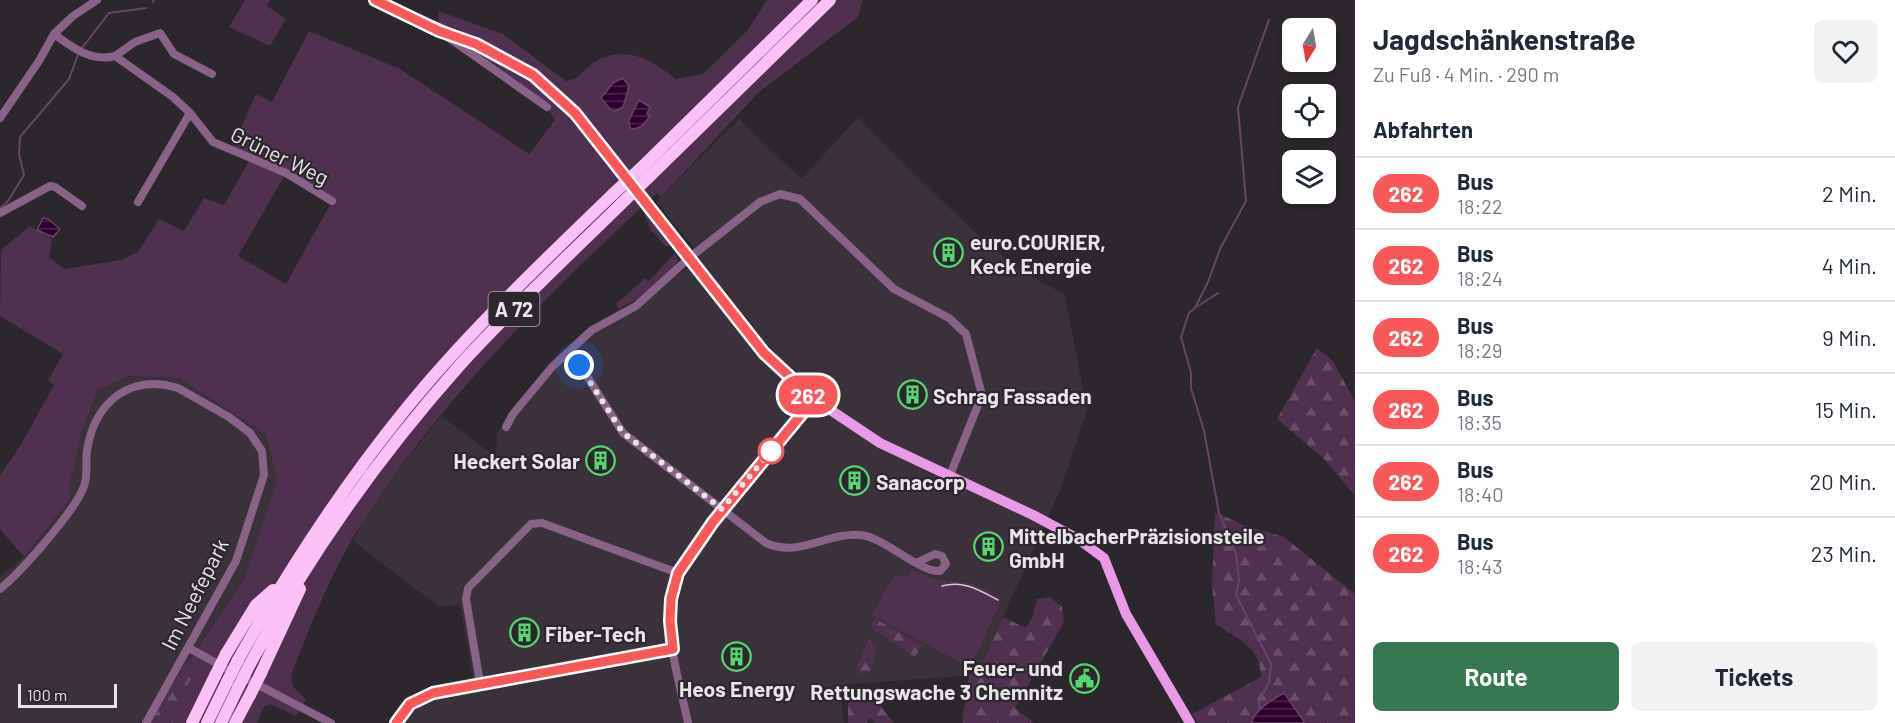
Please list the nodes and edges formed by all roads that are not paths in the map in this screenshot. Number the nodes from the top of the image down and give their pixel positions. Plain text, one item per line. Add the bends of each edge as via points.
1 (97, 0) edge
2 (374, 0) edge
3 (812, 0) edge
4 (830, 0) edge
5 (439, 31) junction
6 (54, 34) junction
7 (115, 56) junction
8 (212, 74) dead end
9 (547, 107) dead end
10 (190, 113) junction
11 (0, 118) edge
12 (644, 173) junction
13 (617, 199) junction
14 (332, 201) dead end
15 (138, 202) dead end
16 (82, 206) dead end
17 (0, 213) edge
18 (688, 259) junction
19 (571, 351) junction
20 (506, 427) dead end
21 (754, 472) dead end
22 (950, 475) junction
23 (722, 509) junction
24 (331, 530) junction
25 (918, 562) dead end
26 (678, 573) junction
27 (285, 579) junction
28 (0, 589) edge
29 (189, 648) junction
30 (673, 649) junction
31 (244, 663) junction
32 (480, 683) junction
33 (232, 685) junction
34 (146, 723) edge
35 (192, 723) edge
36 (207, 723) edge
37 (220, 723) edge
38 (236, 723) edge
39 (331, 723) edge
40 (396, 723) edge
41 (688, 723) edge
42 (1190, 723) edge

1 - 6 street
2 - 5 main road
3 - 12 highway, A 72
4 - 12 highway, A 72
5 - 9 street
5 - 18 main road via 476,44 533,75 575,113
6 - 7 street, Grüner Weg via 91,56
6 - 11 street
7 - 8 street via 135,42 160,33 174,54
7 - 10 street, Grüner Weg
10 - 14 street, Grüner Weg via 213,142 286,173
10 - 15 street
12 - 13 highway, A 72, bridge
13 - 24 highway, A 72 via 461,364 413,420
13 - 27 highway, A 72 via 503,303 406,409 350,480
16 - 17 street via 50,186
18 - 19 street via 636,306 592,330
18 - 22 main road via 764,353 814,399 880,443
18 - 22 street via 760,201 772,195 789,195 818,215 894,289 958,324 969,342 982,395
19 - 20 street via 539,383
19 - 23 street via 623,433
21 - 23 street
22 - 42 main road via 1064,531 1104,558 1126,614
23 - 25 street via 766,543 783,549 863,535
23 - 26 street
24 - 31 highway, A 72
24 - 38 highway, bridge via 326,547 298,593
26 - 30 street via 671,599
26 - 32 street via 554,526 531,524 468,588 466,599
27 - 31 highway, A 72
27 - 35 highway, bridge via 256,606 226,654
28 - 29 street, Im Neefepark via 77,500 86,482 87,451 93,429 112,400 132,385 154,383 178,388 245,428 257,442 265,467 236,561
29 - 34 street, Im Neefepark
29 - 39 street
30 - 32 street
30 - 41 street
31 - 33 highway, A 72, bridge
32 - 40 street via 422,697 410,704
33 - 36 highway, A 72
33 - 37 highway, A 72

